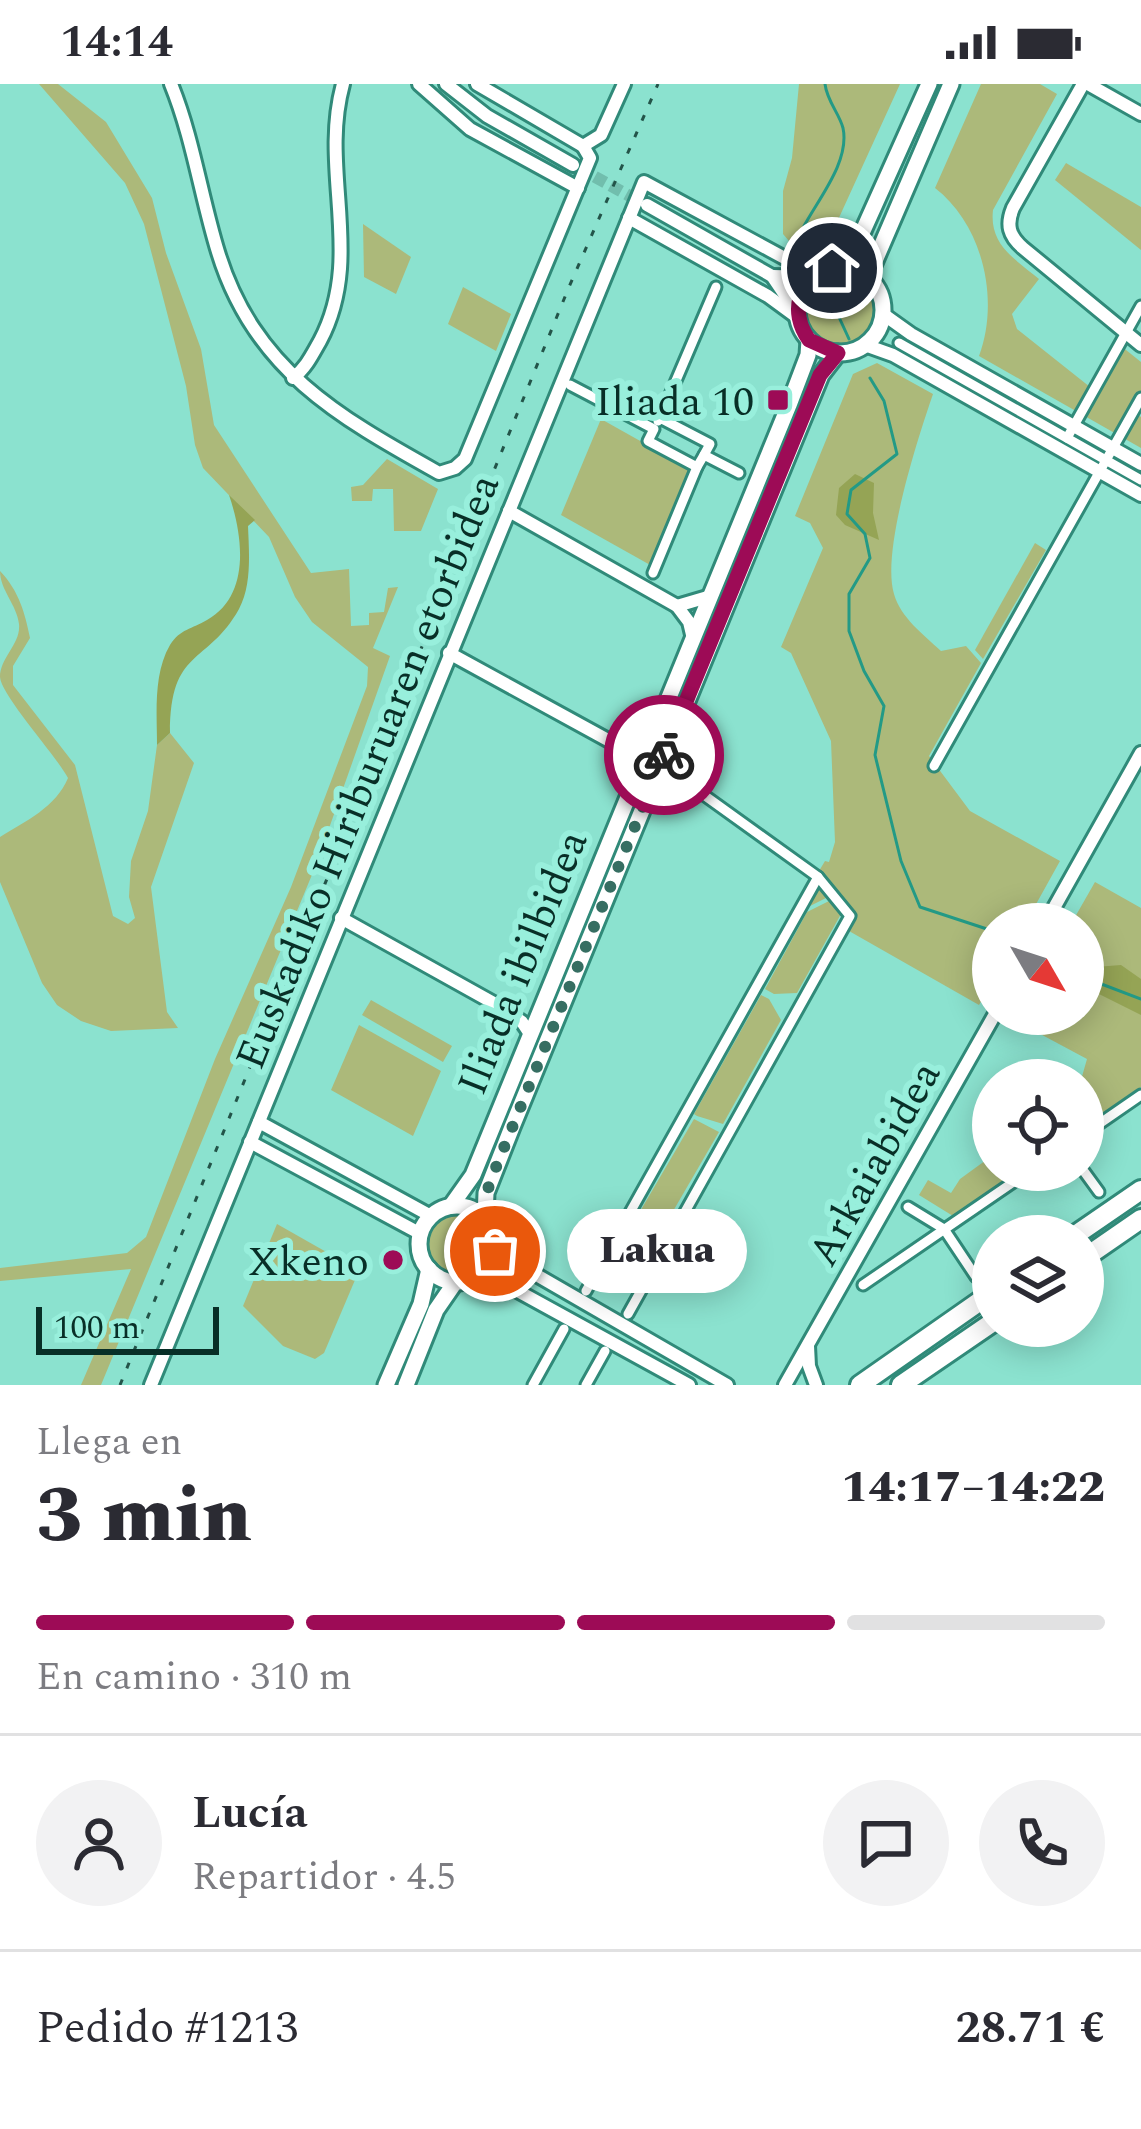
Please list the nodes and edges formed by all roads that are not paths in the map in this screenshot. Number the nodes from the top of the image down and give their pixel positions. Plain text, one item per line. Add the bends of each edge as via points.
1 (171, 84) edge
2 (343, 84) edge
3 (419, 84) edge
4 (446, 84) edge
5 (477, 84) edge
6 (624, 84) edge
7 (929, 84) edge
8 (951, 84) edge
9 (1085, 84) edge
10 (1141, 114) edge
11 (588, 144) junction
12 (573, 165) tunnel mouth
13 (578, 188) junction
14 (646, 205) tunnel mouth
15 (629, 218) junction
16 (838, 267) junction
17 (772, 276) junction
18 (814, 276) junction
19 (868, 277) junction
20 (716, 287) dead end
21 (1141, 307) edge
22 (883, 314) junction
23 (798, 316) junction
24 (1126, 333) junction
25 (809, 340) junction
26 (899, 344) dead end
27 (866, 345) junction
28 (1141, 345) edge
29 (838, 353) junction
30 (293, 378) junction
31 (570, 385) dead end
32 (1141, 398) edge
33 (657, 423) junction
34 (1070, 432) junction
35 (704, 455) junction
36 (1106, 460) junction
37 (1141, 464) edge
38 (697, 467) junction
39 (739, 473) dead end
40 (1141, 480) edge
41 (1141, 495) edge
42 (509, 511) junction
43 (653, 573) dead end
44 (711, 596) junction
45 (677, 606) junction
46 (693, 639) junction
47 (449, 653) junction
48 (651, 742) junction
49 (1141, 753) edge
50 (934, 766) dead end
51 (683, 780) dead end
52 (818, 877) junction
53 (1058, 903) edge
54 (341, 918) junction
55 (530, 1034) junction
56 (983, 1035) edge
57 (1141, 1095) edge
58 (1104, 1121) edge
59 (260, 1122) junction
60 (250, 1142) junction
61 (1141, 1190) edge
62 (1000, 1191) edge
63 (451, 1206) junction
64 (908, 1207) dead end
65 (1104, 1215) edge
66 (431, 1216) junction
67 (485, 1218) junction
68 (1141, 1220) edge
69 (944, 1229) junction
70 (421, 1234) junction
71 (1104, 1245) edge
72 (495, 1251) junction
73 (429, 1269) junction
74 (972, 1271) edge
75 (483, 1272) junction
76 (455, 1282) junction
77 (863, 1285) dead end
78 (586, 1291) dead end
79 (972, 1307) edge
80 (628, 1314) dead end
81 (565, 1329) dead end
82 (972, 1336) edge
83 (808, 1345) junction
84 (605, 1351) dead end
85 (151, 1385) edge
86 (386, 1385) edge
87 (406, 1385) edge
88 (533, 1385) edge
89 (586, 1385) edge
90 (689, 1385) edge
91 (728, 1385) edge
92 (784, 1385) edge
93 (816, 1385) edge
94 (860, 1385) edge
95 (901, 1385) edge

1 - 30 street via 228,279
2 - 30 street via 335,133 339,290 326,329
3 - 13 street via 470,129
4 - 12 street
5 - 11 street
6 - 11 street, Euskadiko Hiriburuaren etorbidea via 601,135
7 - 16 street via 858,242
8 - 19 street
9 - 10 street
9 - 24 street via 1009,226 1022,248
11 - 13 street, Euskadiko Hiriburuaren etorbidea
13 - 30 street, Euskadiko Hiriburuaren etorbidea via 466,459 455,469 440,472 334,412
14 - 17 street
15 - 18 street, Euskadiko Hiriburuaren etorbidea via 644,182
15 - 23 street
15 - 42 street, Euskadiko Hiriburuaren etorbidea
16 - 18 street
16 - 19 street
17 - 18 street
17 - 23 street
18 - 23 street
19 - 22 street
20 - 33 street
21 - 24 street
22 - 27 street
22 - 34 street
23 - 25 street
24 - 28 street
24 - 34 street
25 - 29 street
25 - 44 street, Iliada ibilbidea
26 - 34 street
27 - 29 street
27 - 36 street
29 - 67 street, Iliada ibilbidea via 820,375 504,1145
31 - 33 street
32 - 36 street
33 - 35 street via 710,444
33 - 38 street via 648,441
34 - 36 street
35 - 38 street
35 - 39 street
36 - 37 street
36 - 40 street
36 - 41 street
36 - 50 street
38 - 43 street
42 - 45 street
42 - 47 street, Euskadiko Hiriburuaren etorbidea
44 - 45 street
44 - 46 street, Iliada ibilbidea
45 - 46 street
46 - 48 street, Iliada ibilbidea
47 - 48 street via 617,745
47 - 54 street, Euskadiko Hiriburuaren etorbidea
48 - 55 street, Iliada ibilbidea
49 - 53 street
51 - 52 street
52 - 78 street
52 - 80 street via 850,916
54 - 55 street via 499,1006
54 - 59 street, Euskadiko Hiriburuaren etorbidea
55 - 63 street, Iliada ibilbidea via 473,1175
56 - 83 street, Arkaiabidea
57 - 58 street
59 - 60 street, Euskadiko Hiriburuaren etorbidea
59 - 66 street
60 - 70 street
60 - 85 street, Euskadiko Hiriburuaren etorbidea
61 - 65 main road
62 - 69 street
63 - 66 street
63 - 67 street
64 - 69 street
66 - 70 street
67 - 72 street
68 - 71 main road
69 - 74 street
69 - 77 street
70 - 73 street
72 - 75 street
72 - 91 street
73 - 76 street
73 - 86 street
75 - 76 street
75 - 90 street
76 - 87 street
79 - 94 main road
81 - 88 street
82 - 95 main road
83 - 92 street, Arkaiabidea
83 - 93 street
84 - 89 street

